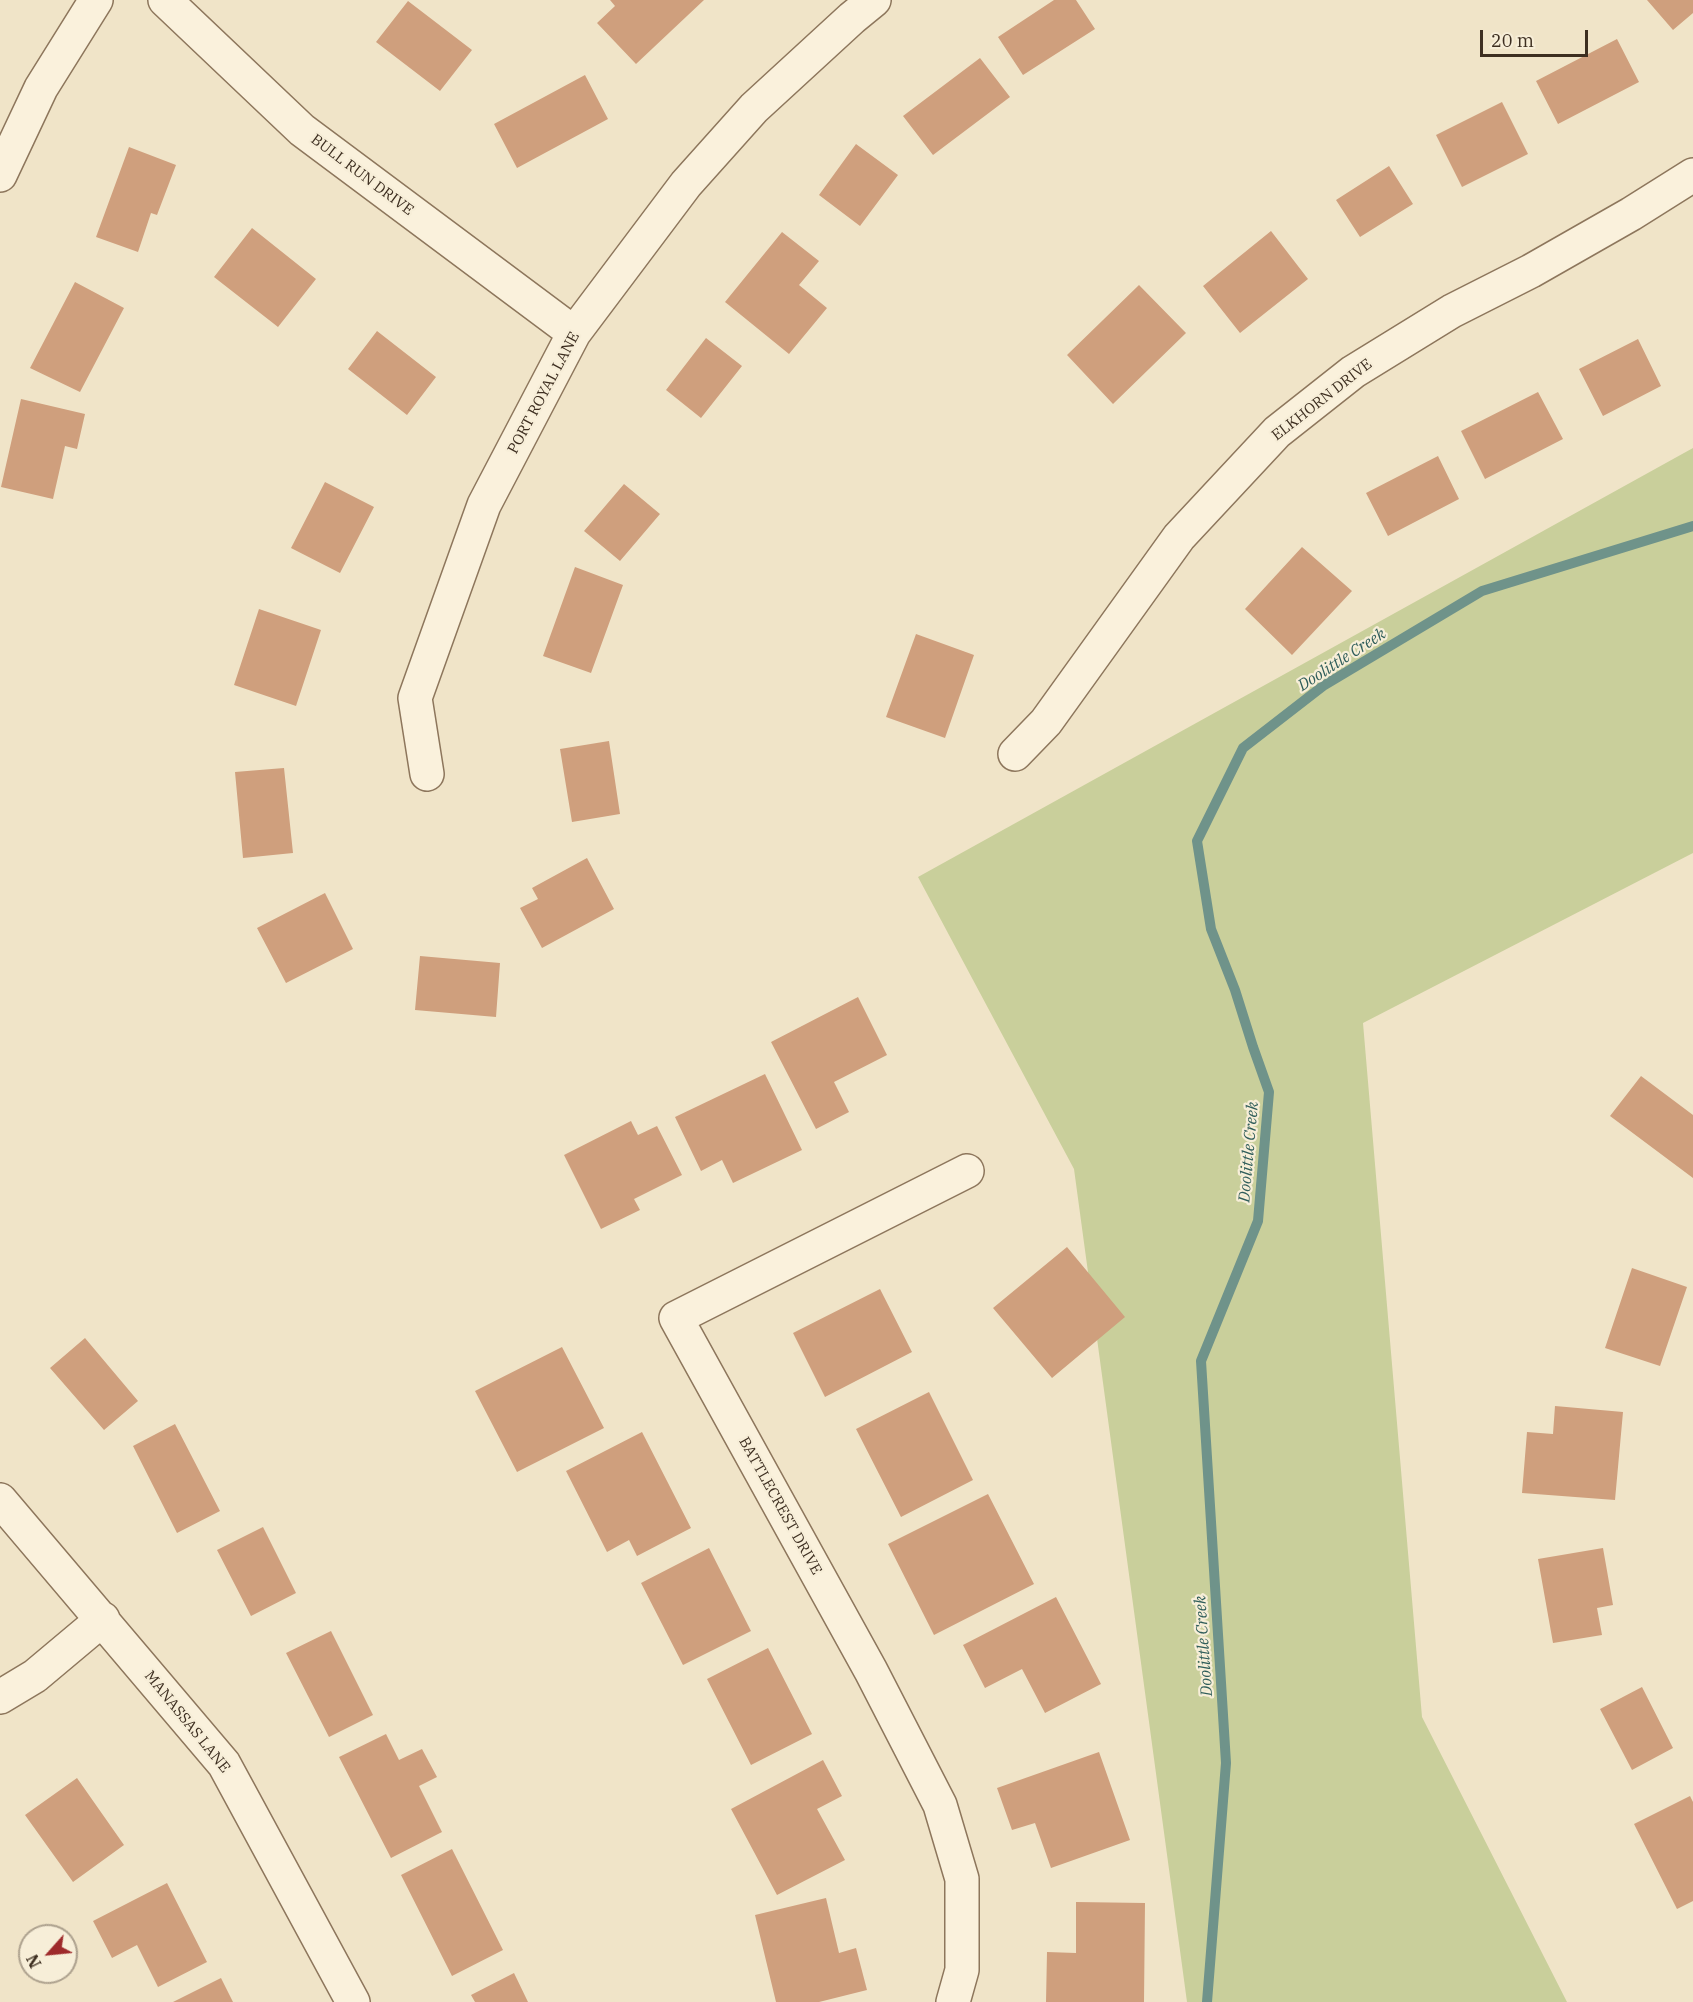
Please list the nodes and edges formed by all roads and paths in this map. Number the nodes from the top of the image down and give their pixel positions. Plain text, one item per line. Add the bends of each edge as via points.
1 (96, 0) edge
2 (165, 0) edge
3 (874, 0) edge
4 (0, 175) edge
5 (1693, 175) edge
6 (574, 333) junction
7 (1015, 754) dead end
8 (427, 774) dead end
9 (967, 1171) dead end
10 (0, 1500) edge
11 (103, 1619) junction
12 (0, 1697) edge
13 (353, 2002) edge
14 (953, 2002) edge

1 - 4 street via 41,88
2 - 6 street, BULL RUN DRIVE via 302,129
3 - 6 street, PORT ROYAL LANE via 754,108 708,159
5 - 7 street, ELKHORN DRIVE via 1541,265 1452,311 1353,372 1277,432 1179,537 1046,722
6 - 8 street, PORT ROYAL LANE via 484,505 415,698
9 - 14 street, BATTLECREST DRIVE via 676,1318 871,1671 939,1805 962,1879 962,1970
10 - 11 street, MANASSAS LANE
11 - 12 street via 35,1676
11 - 13 street, MANASSAS LANE via 224,1764

